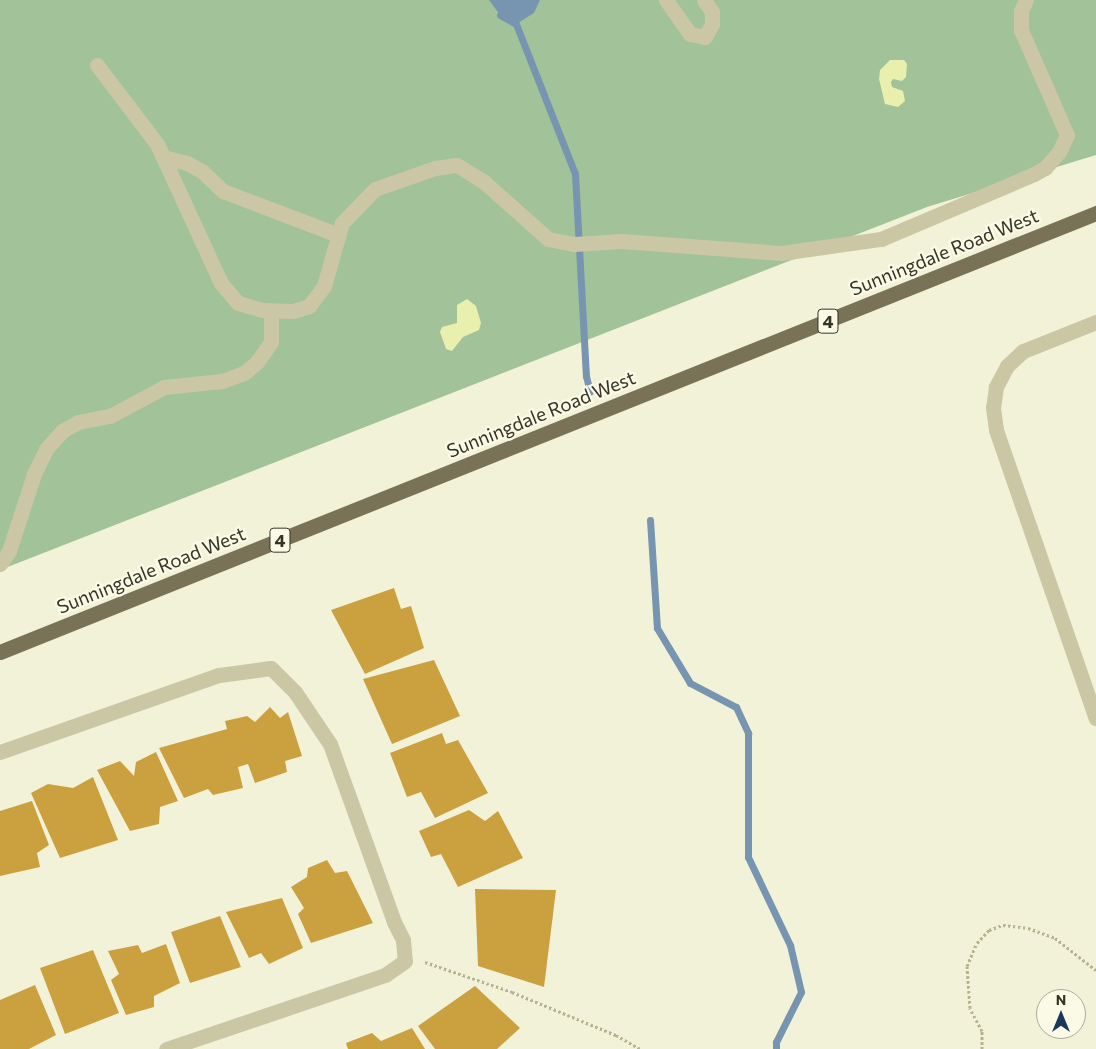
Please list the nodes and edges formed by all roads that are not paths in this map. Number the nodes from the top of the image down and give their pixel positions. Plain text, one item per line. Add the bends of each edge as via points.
1 (666, 0) edge
2 (704, 0) edge
3 (1026, 0) edge
4 (97, 65) dead end
5 (163, 157) junction
6 (1096, 213) edge
7 (338, 235) junction
8 (271, 311) junction
9 (1096, 322) edge
10 (0, 564) edge
11 (0, 652) edge
12 (1096, 718) edge
13 (0, 752) edge
14 (166, 1049) edge

1 - 2 street via 690,34 705,37 712,24 712,12
3 - 7 street via 1021,11 1021,30 1067,135 1059,152 1045,168 1034,174 881,239 782,253 622,241 565,242 548,239 483,181 457,165 435,168 375,188 342,223
4 - 5 street via 157,144
5 - 7 street via 187,163 203,172 223,191
5 - 8 street via 221,283 238,303
6 - 11 main road, Sunningdale Road West / 4
7 - 8 street via 324,286 309,306 292,311
8 - 10 street via 271,342 258,362 244,373 222,381 164,387 110,416 78,422 62,431 46,449 38,466 9,551
9 - 12 street via 1023,351 1007,366 996,387 992,408 996,430
13 - 14 street via 219,675 271,668 295,692 330,744 403,940 405,961 385,975

